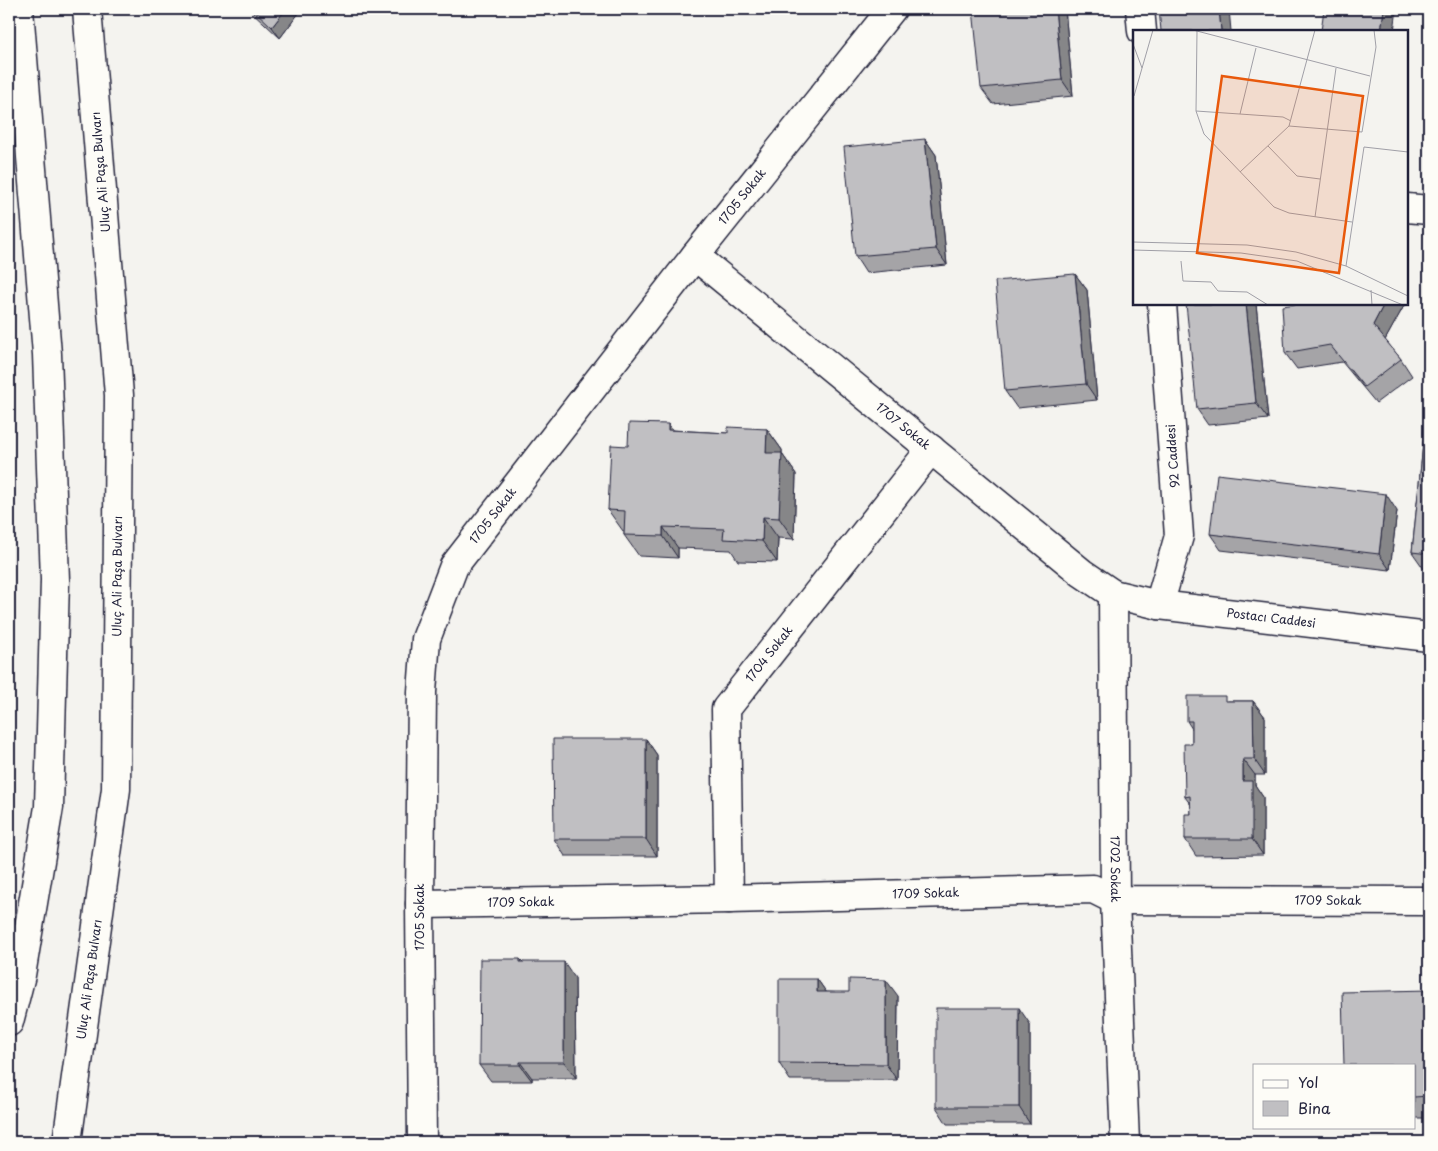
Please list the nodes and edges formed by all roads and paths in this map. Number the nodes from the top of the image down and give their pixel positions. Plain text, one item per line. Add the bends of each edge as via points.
1 (19, 9) edge
2 (87, 9) edge
3 (892, 9) edge
4 (1140, 9) edge
5 (1142, 30) edge
6 (1408, 208) edge
7 (1429, 210) edge
8 (695, 256) junction
9 (1162, 305) edge
10 (931, 449) junction
11 (1113, 594) junction
12 (1159, 606) junction
13 (1429, 637) edge
14 (729, 900) junction
15 (1114, 900) junction
16 (1429, 901) edge
17 (420, 904) junction
18 (9, 1022) edge
19 (66, 1142) edge
20 (422, 1142) edge
21 (1125, 1142) edge

1 - 18 street via 47,354 55,580 49,806 21,975
2 - 19 street, Uluç Ali Paşa Bulvarı via 119,395 116,789
3 - 8 street, 1705 Sokak
4 - 5 street
6 - 7 street
8 - 10 street, 1707 Sokak
8 - 17 street, 1705 Sokak via 454,566 426,639 422,692
9 - 12 street, 92 Caddesi via 1179,536
10 - 11 street, 1707 Sokak via 1082,573
10 - 14 street, 1704 Sokak via 726,710
11 - 12 street, Postacı Caddesi
11 - 15 street, 1702 Sokak
12 - 13 street, Postacı Caddesi
14 - 15 street, 1709 Sokak via 1093,889
14 - 17 street, 1709 Sokak
15 - 16 street, 1709 Sokak
15 - 21 street, 1702 Sokak
17 - 20 street, 1705 Sokak

